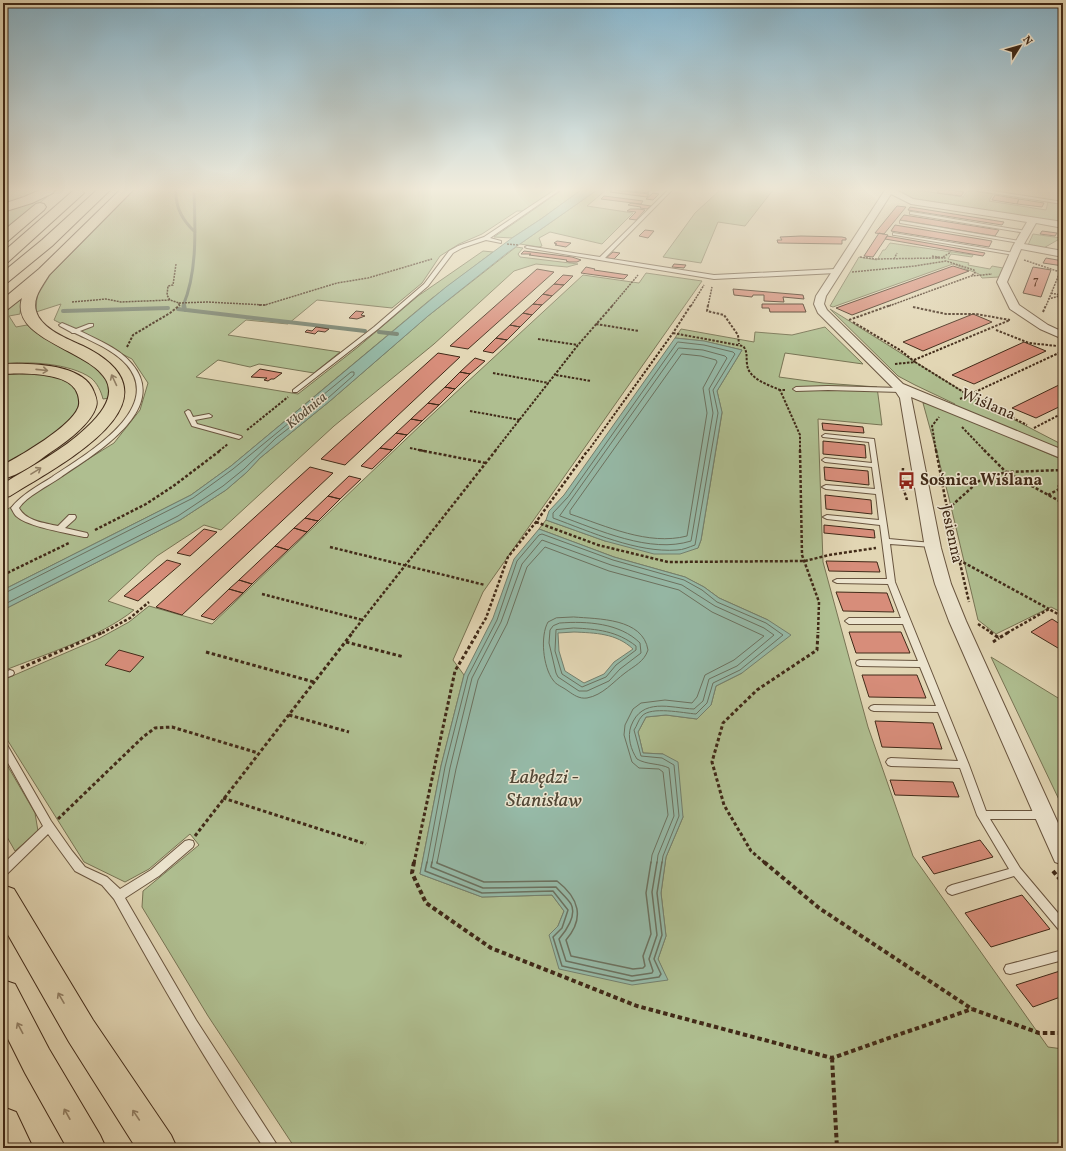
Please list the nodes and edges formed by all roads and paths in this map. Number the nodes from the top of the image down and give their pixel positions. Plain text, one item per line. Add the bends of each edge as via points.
1 (21, 244) edge
2 (44, 244) edge
3 (73, 244) edge
4 (469, 244) edge
5 (508, 244) edge
6 (617, 244) edge
7 (859, 244) edge
8 (987, 244) edge
9 (1003, 244) edge
10 (1020, 244) edge
11 (526, 247) joint
12 (1018, 247) junction
13 (897, 253) dead end
14 (1063, 254) edge
15 (854, 256) dead end
16 (932, 256) dead end
17 (446, 257) junction
18 (3, 259) edge
19 (602, 259) junction
20 (894, 259) junction
21 (176, 264) dead end
22 (44, 272) junction
23 (843, 272) junction
24 (638, 274) dead end
25 (1006, 274) junction
26 (1058, 275) junction
27 (712, 276) junction
28 (971, 276) junction
29 (1063, 276) edge
30 (3, 279) edge
31 (1051, 293) junction
32 (1063, 295) edge
33 (1048, 299) junction
34 (170, 300) junction
35 (72, 302) dead end
36 (179, 303) junction
37 (3, 306) edge
38 (913, 307) dead end
39 (1042, 312) dead end
40 (844, 317) dead end
41 (849, 320) junction
42 (1010, 320) junction
43 (845, 321) dead end
44 (1015, 321) dead end
45 (596, 324) junction
46 (62, 325) dead end
47 (92, 325) dead end
48 (996, 330) dead end
49 (639, 331) dead end
50 (74, 332) junction
51 (673, 333) junction
52 (1063, 336) edge
53 (538, 339) dead end
54 (739, 344) junction
55 (578, 345) junction
56 (1063, 347) edge
57 (1063, 350) edge
58 (120, 355) junction
59 (914, 361) junction
60 (892, 364) dead end
61 (3, 369) edge
62 (494, 373) dead end
63 (556, 374) junction
64 (591, 381) dead end
65 (549, 383) junction
66 (900, 388) junction
67 (796, 389) joint
68 (780, 390) junction
69 (295, 392) joint
70 (969, 395) junction
71 (946, 408) junction
72 (470, 411) dead end
73 (188, 412) dead end
74 (1063, 413) edge
75 (209, 416) dead end
76 (191, 419) junction
77 (520, 420) junction
78 (1034, 428) junction
79 (1040, 431) dead end
80 (239, 436) junction
81 (825, 436) dead end
82 (410, 448) dead end
83 (1063, 455) edge
84 (825, 460) dead end
85 (486, 463) junction
86 (875, 465) junction
87 (1063, 470) edge
88 (1006, 472) junction
89 (3, 473) edge
90 (826, 487) dead end
91 (1063, 487) edge
92 (3, 492) edge
93 (879, 492) junction
94 (1048, 495) junction
95 (1063, 502) edge
96 (947, 510) junction
97 (72, 517) dead end
98 (827, 517) dead end
99 (536, 522) junction
100 (883, 523) junction
101 (60, 528) junction
102 (84, 535) junction
103 (886, 544) junction
104 (932, 545) junction
105 (330, 547) dead end
106 (959, 560) junction
107 (805, 561) junction
108 (406, 566) junction
109 (3, 575) edge
110 (837, 581) dead end
111 (892, 582) junction
112 (485, 585) dead end
113 (262, 594) dead end
114 (149, 602) dead end
115 (970, 606) dead end
116 (1050, 609) junction
117 (1063, 617) edge
118 (363, 620) junction
119 (849, 621) dead end
120 (907, 621) junction
121 (973, 622) dead end
122 (999, 638) junction
123 (346, 642) junction
124 (993, 642) dead end
125 (206, 652) dead end
126 (404, 657) dead end
127 (860, 663) dead end
128 (924, 664) junction
129 (7, 674) edge
130 (314, 682) junction
131 (874, 708) dead end
132 (942, 709) junction
133 (289, 715) junction
134 (348, 732) dead end
135 (3, 745) edge
136 (258, 753) junction
137 (892, 762) dead end
138 (964, 765) junction
139 (223, 798) junction
140 (982, 814) junction
141 (1043, 815) junction
142 (50, 826) junction
143 (189, 844) joint
144 (366, 844) dead end
145 (1063, 856) edge
146 (3, 871) edge
147 (1016, 871) junction
148 (952, 890) dead end
149 (118, 896) junction
150 (3, 898) edge
151 (1063, 927) edge
152 (1063, 955) edge
153 (1010, 969) dead end
154 (3, 995) edge
155 (972, 1009) junction
156 (1063, 1033) edge
157 (832, 1058) junction
158 (3, 1125) edge
159 (14, 1148) edge
160 (87, 1148) edge
161 (158, 1148) edge
162 (272, 1148) edge
163 (837, 1148) edge

1 - 18 main road
2 - 30 main road
3 - 22 main road
4 - 17 lane
5 - 11 path
6 - 19 lane
7 - 23 street, Jesienna
8 - 12 lane
9 - 12 lane
10 - 12 street
11 - 19 lane
12 - 14 street
12 - 25 street
13 - 20 path
15 - 20 path
16 - 20 path via 938,258
17 - 36 path via 368,278 337,282 266,305
17 - 69 lane via 433,277 416,294
19 - 27 lane
21 - 34 path via 173,284 168,286 167,295
22 - 37 main road
92 -> 22 main road via 94,432 111,412 118,395 116,383 109,371 98,361 37,325 29,315 28,300
23 - 27 lane
23 - 28 path via 946,261 974,270 975,273
23 - 66 street, Jesienna via 821,296 819,304 822,311
24 - 45 path
25 - 26 path via 1013,273 1020,258 1060,272
25 - 28 path
25 - 52 street via 1002,282 1014,307
26 - 29 path
26 - 31 path
27 - 51 path
27 - 54 path via 707,311 724,315 738,335
28 - 41 path
31 - 32 path
31 - 33 path
32 - 33 path
33 - 39 path
34 - 35 path
34 - 36 path
36 - 58 path via 180,305 170,313 133,335
38 - 42 path via 946,314 976,314
40 - 41 path
41 - 43 path
41 - 59 path
42 - 44 path
42 - 59 path
45 - 49 path
45 - 55 path
46 - 50 lane
47 - 50 lane
48 - 56 path via 1029,343
50 - 58 lane
51 - 54 path
51 - 99 path
53 - 55 path
54 - 68 path via 746,348 748,370 755,377
55 - 63 path
57 - 70 path
58 - 101 lane via 139,378 140,393 135,408 107,441 15,508 15,512 20,516
59 - 60 path
59 - 70 path
61 -> 89 main road via 46,370 65,375 79,382 87,393 88,406 75,424 25,461
62 - 65 path
63 - 64 path
63 - 65 path
65 - 77 path
66 - 67 lane
66 - 71 street, Wiślana
66 - 104 street, Jesienna via 906,398 910,414
67 - 68 path
68 - 107 path via 800,435 802,555
69 - 80 path
70 - 78 path
71 - 83 street, Wiślana
71 - 88 path
71 - 96 path via 932,426
72 - 77 path
73 - 76 lane
74 - 78 path
75 - 76 lane
76 - 80 lane via 194,425 200,428
77 - 85 path
78 - 79 path
80 - 102 path via 146,504
81 - 86 lane via 872,440
82 - 85 path
84 - 86 lane
85 - 108 path
86 - 93 lane
87 - 88 path
88 - 94 path
88 - 96 path via 979,481
90 - 93 lane
91 - 94 path
93 - 100 lane
94 - 95 path
96 - 106 path
97 - 101 lane
98 - 100 lane
99 - 107 path via 598,545 668,562
99 - 157 path via 508,557 486,618 455,671 412,873 426,903 491,948 637,1006
100 - 103 lane
101 - 102 lane
102 - 109 path
103 - 104 lane
103 - 107 path
103 - 111 lane
104 - 141 street, Jesienna via 959,622
105 - 108 path
106 - 115 path
106 - 116 path
107 - 155 path via 819,602 816,650 757,690 723,723 712,762 724,804 751,851 818,908
108 - 112 path
108 - 118 path
110 - 111 lane
111 - 120 lane
113 - 118 path
114 - 129 path via 130,618 109,630
116 - 117 path
116 - 122 path
118 - 123 path
119 - 120 lane
120 - 128 lane
121 - 122 path
122 - 124 path
123 - 126 path
123 - 130 path
125 - 130 path
127 - 128 lane
128 - 132 lane
130 - 133 path
131 - 132 lane
132 - 138 lane
133 - 134 path
133 - 136 path
135 - 142 lane
136 - 139 path
136 - 142 path via 172,727 155,728
137 - 138 lane
138 - 140 lane
139 - 143 path
139 - 144 path
140 - 141 lane
140 - 147 lane
141 - 145 street, Jesienna
142 - 146 lane
142 - 149 lane via 81,870 103,880
143 - 149 lane via 155,873
147 - 148 lane
147 - 151 lane
149 - 162 lane via 178,1003
161 -> 150 main road via 81,1031
152 - 153 lane
160 -> 154 main road
155 - 156 path via 1039,1033
155 - 157 path
157 - 163 path
158 - 159 main road

